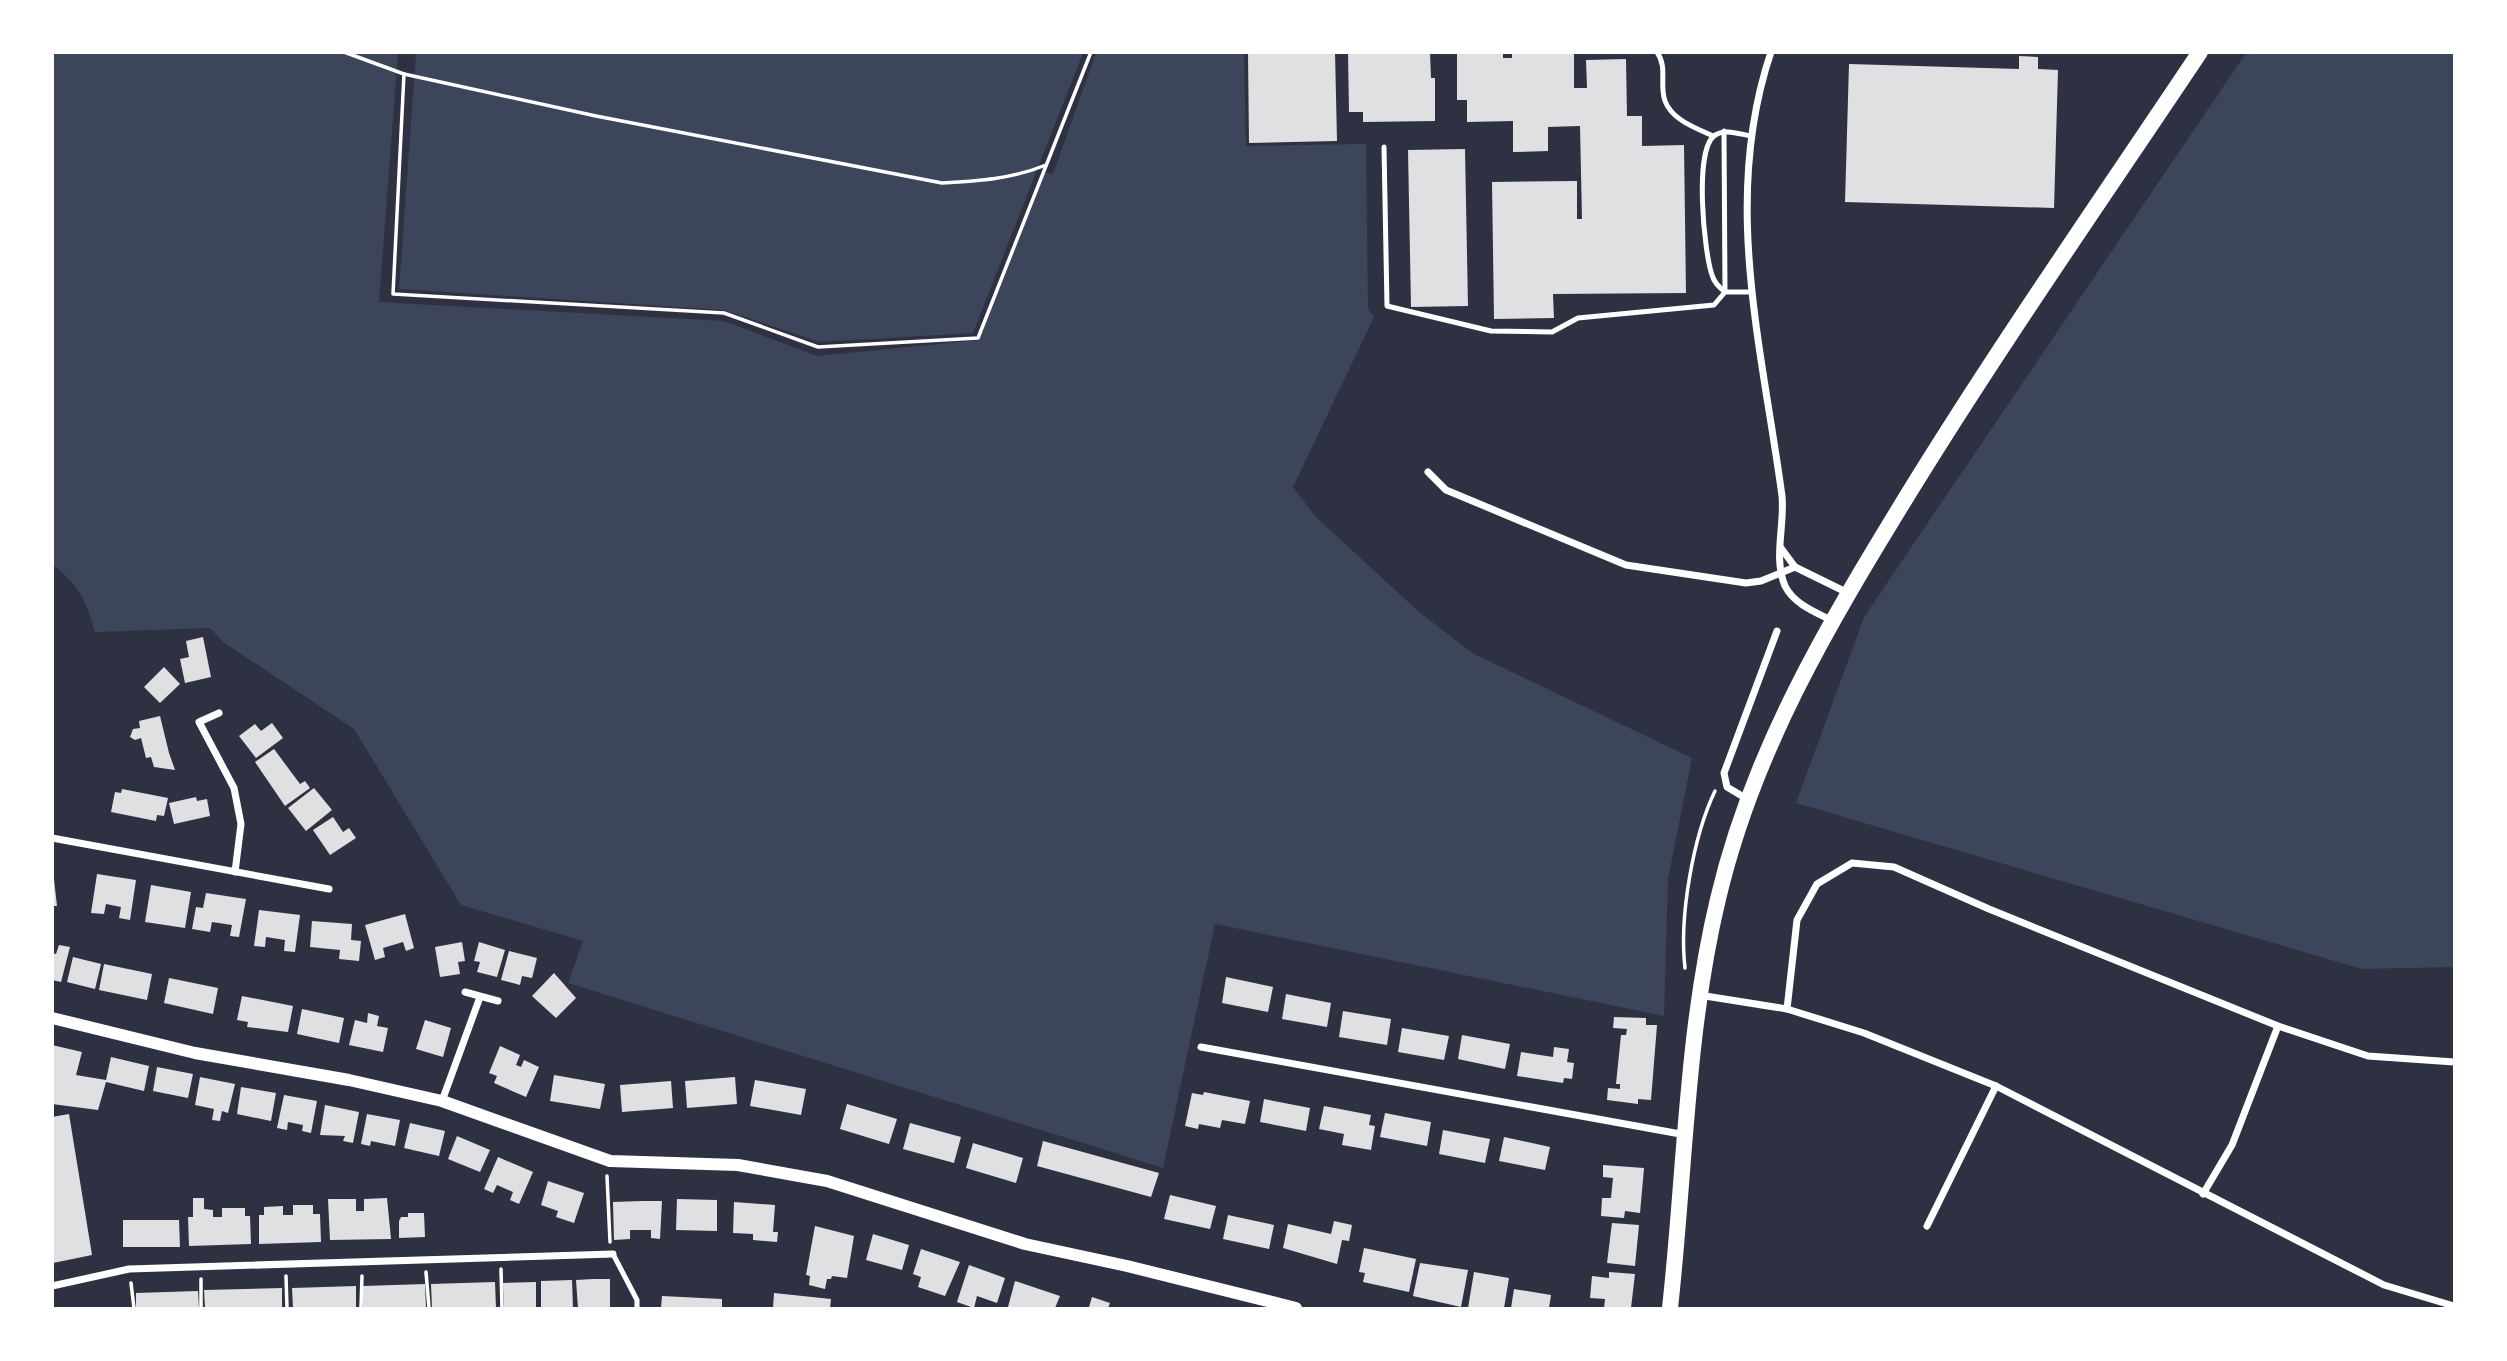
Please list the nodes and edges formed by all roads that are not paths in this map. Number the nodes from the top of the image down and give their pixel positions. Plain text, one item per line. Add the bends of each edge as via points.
1 (1657, 52) edge
2 (1771, 52) edge
3 (2200, 52) edge
4 (1724, 131) junction
5 (1713, 136) junction
6 (1751, 136) junction
7 (1384, 147) dead end
8 (1725, 292) junction
9 (1750, 292) junction
10 (1428, 472) dead end
11 (1781, 548) junction
12 (1795, 567) junction
13 (1781, 572) junction
14 (1848, 593) junction
15 (1832, 620) junction
16 (1777, 631) dead end
17 (219, 713) dead end
18 (1748, 800) junction
19 (52, 838) edge
20 (235, 872) junction
21 (329, 889) dead end
22 (465, 992) dead end
23 (1699, 995) junction
24 (481, 997) junction
25 (498, 1001) dead end
26 (1787, 1009) junction
27 (52, 1018) edge
28 (2278, 1026) junction
29 (1201, 1047) dead end
30 (2455, 1062) edge
31 (1996, 1086) junction
32 (442, 1101) junction
33 (1687, 1135) junction
34 (2203, 1195) junction
35 (1927, 1226) dead end
36 (612, 1254) joint
37 (52, 1286) edge
38 (1269, 1306) edge
39 (2455, 1306) edge
40 (637, 1308) edge
41 (1297, 1308) edge
42 (1670, 1308) edge

1 - 5 lane via 1663,62 1665,101 1682,122
2 - 6 street
3 - 14 main road via 1973,389
4 - 5 lane
4 - 6 lane
4 - 8 lane
5 - 8 lane via 1703,164 1705,236 1710,272
6 - 9 street via 1745,217
7 - 8 lane via 1387,306 1491,331 1552,332 1578,318 1714,305
8 - 9 lane
9 - 11 street via 1782,500
10 - 13 street via 1446,490 1626,565 1746,583
11 - 12 street
11 - 13 street
12 - 13 street
12 - 14 street
13 - 15 street via 1798,601
14 - 15 main road
15 - 18 main road via 1793,690
16 - 18 street via 1724,773 1727,787
17 - 20 street via 199,722 234,788 241,824
18 - 23 main road via 1718,898
19 - 20 street
20 - 21 street
22 - 24 street
23 - 26 street
23 - 33 main road
24 - 25 street
24 - 32 street
26 - 28 street via 1797,920 1816,884 1852,863 1894,867
26 - 31 street via 1864,1033
27 - 32 street via 195,1053
28 - 30 street via 2368,1056
28 - 34 street via 2232,1145
29 - 33 street
31 - 34 street
31 - 35 street
32 - 38 street via 606,1160 738,1165 827,1181 1025,1244 1127,1266
33 - 42 main road
34 - 39 street via 2384,1285
36 - 37 street via 129,1269
36 - 40 lane
38 - 41 street

